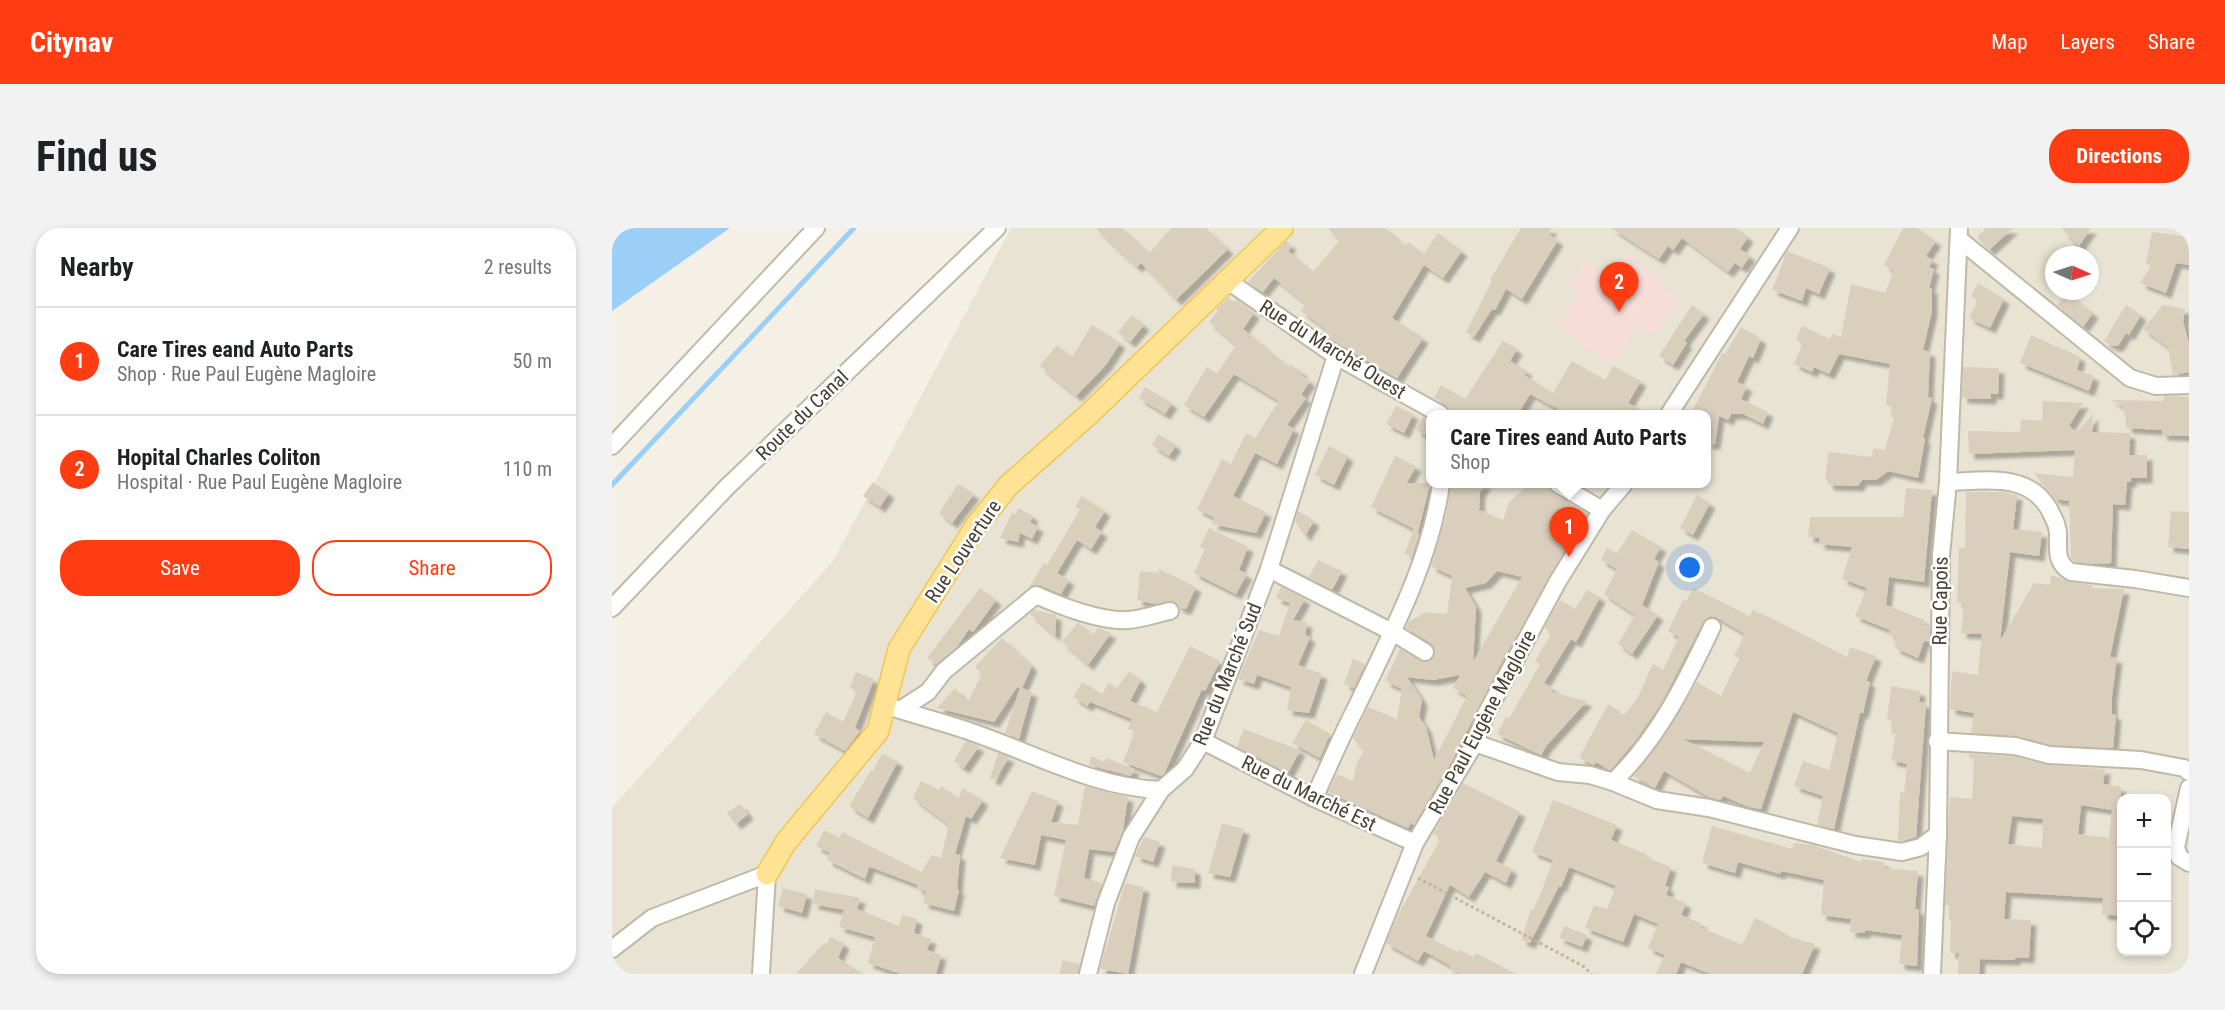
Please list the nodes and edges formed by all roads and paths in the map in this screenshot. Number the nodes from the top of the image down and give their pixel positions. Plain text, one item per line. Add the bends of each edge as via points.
1 (816, 228) edge
2 (997, 228) edge
3 (1282, 228) edge
4 (1790, 228) edge
5 (1959, 234) edge
6 (1228, 281) junction
7 (1336, 356) junction
8 (2189, 385) edge
9 (1433, 410) edge
10 (1671, 410) edge
11 (612, 446) edge
12 (1948, 482) junction
13 (1440, 488) edge
14 (1566, 488) edge
15 (1620, 488) edge
16 (1602, 510) junction
17 (1269, 569) junction
18 (2189, 588) edge
19 (612, 608) edge
20 (1170, 611) dead end
21 (1712, 627) dead end
22 (1394, 633) junction
23 (1425, 652) dead end
24 (892, 707) junction
25 (1203, 741) junction
26 (1937, 741) junction
27 (1475, 743) junction
28 (2189, 772) edge
29 (1613, 782) junction
30 (2189, 788) edge
31 (1161, 790) junction
32 (1314, 798) junction
33 (1938, 834) junction
34 (1415, 843) junction
35 (2189, 863) edge
36 (1406, 871) junction
37 (767, 874) junction
38 (612, 949) edge
39 (761, 974) edge
40 (1088, 974) edge
41 (1363, 974) edge
42 (1592, 974) edge
43 (1932, 974) edge

1 - 11 street
2 - 19 street, Route du Canal via 727,487
3 - 6 main road, Rue Louverture
4 - 10 street
5 - 8 street via 2130,378 2156,386
5 - 12 street, Rue Capois
6 - 7 street, Rue du Marché Ouest
6 - 24 main road, Rue Louverture via 1002,493 976,526 899,650
7 - 9 street, Rue du Marché Ouest
7 - 17 street, Rue du Marché Sud
12 - 18 street via 2011,480 2029,487 2044,500 2058,525 2058,560 2071,572
12 - 26 street, Rue Capois via 1941,555
13 - 22 street via 1437,510
14 - 16 street
15 - 16 street, Rue Paul Eugène Magloire
16 - 27 street, Rue Paul Eugène Magloire via 1552,591 1486,714
17 - 22 street
17 - 25 street, Rue du Marché Sud
20 - 24 street via 1114,619 1058,605 1036,595 944,671 928,692
21 - 29 street via 1678,698 1632,763
22 - 23 street
22 - 32 street
24 - 31 street via 1131,789
24 - 37 main road, Rue Louverture via 878,731 786,842
25 - 31 street, Rue du Marché Sud via 1185,769
25 - 32 street, Rue du Marché Est
26 - 28 street via 2015,746 2049,755 2141,760
26 - 33 street, Rue Capois
27 - 29 street via 1558,772
27 - 34 street, Rue Paul Eugène Magloire
29 - 33 street via 1657,800 1709,808 1879,849 1902,852 1921,847
30 - 35 street via 2176,847 2179,857
31 - 40 street, Rue du Marché Sud via 1131,837 1106,903
32 - 34 street, Rue du Marché Est
33 - 43 street, Rue Capois
34 - 36 street, Rue Paul Eugène Magloire
36 - 41 street, Rue Paul Eugène Magloire
36 - 42 path
37 - 38 street via 652,918
37 - 39 street

